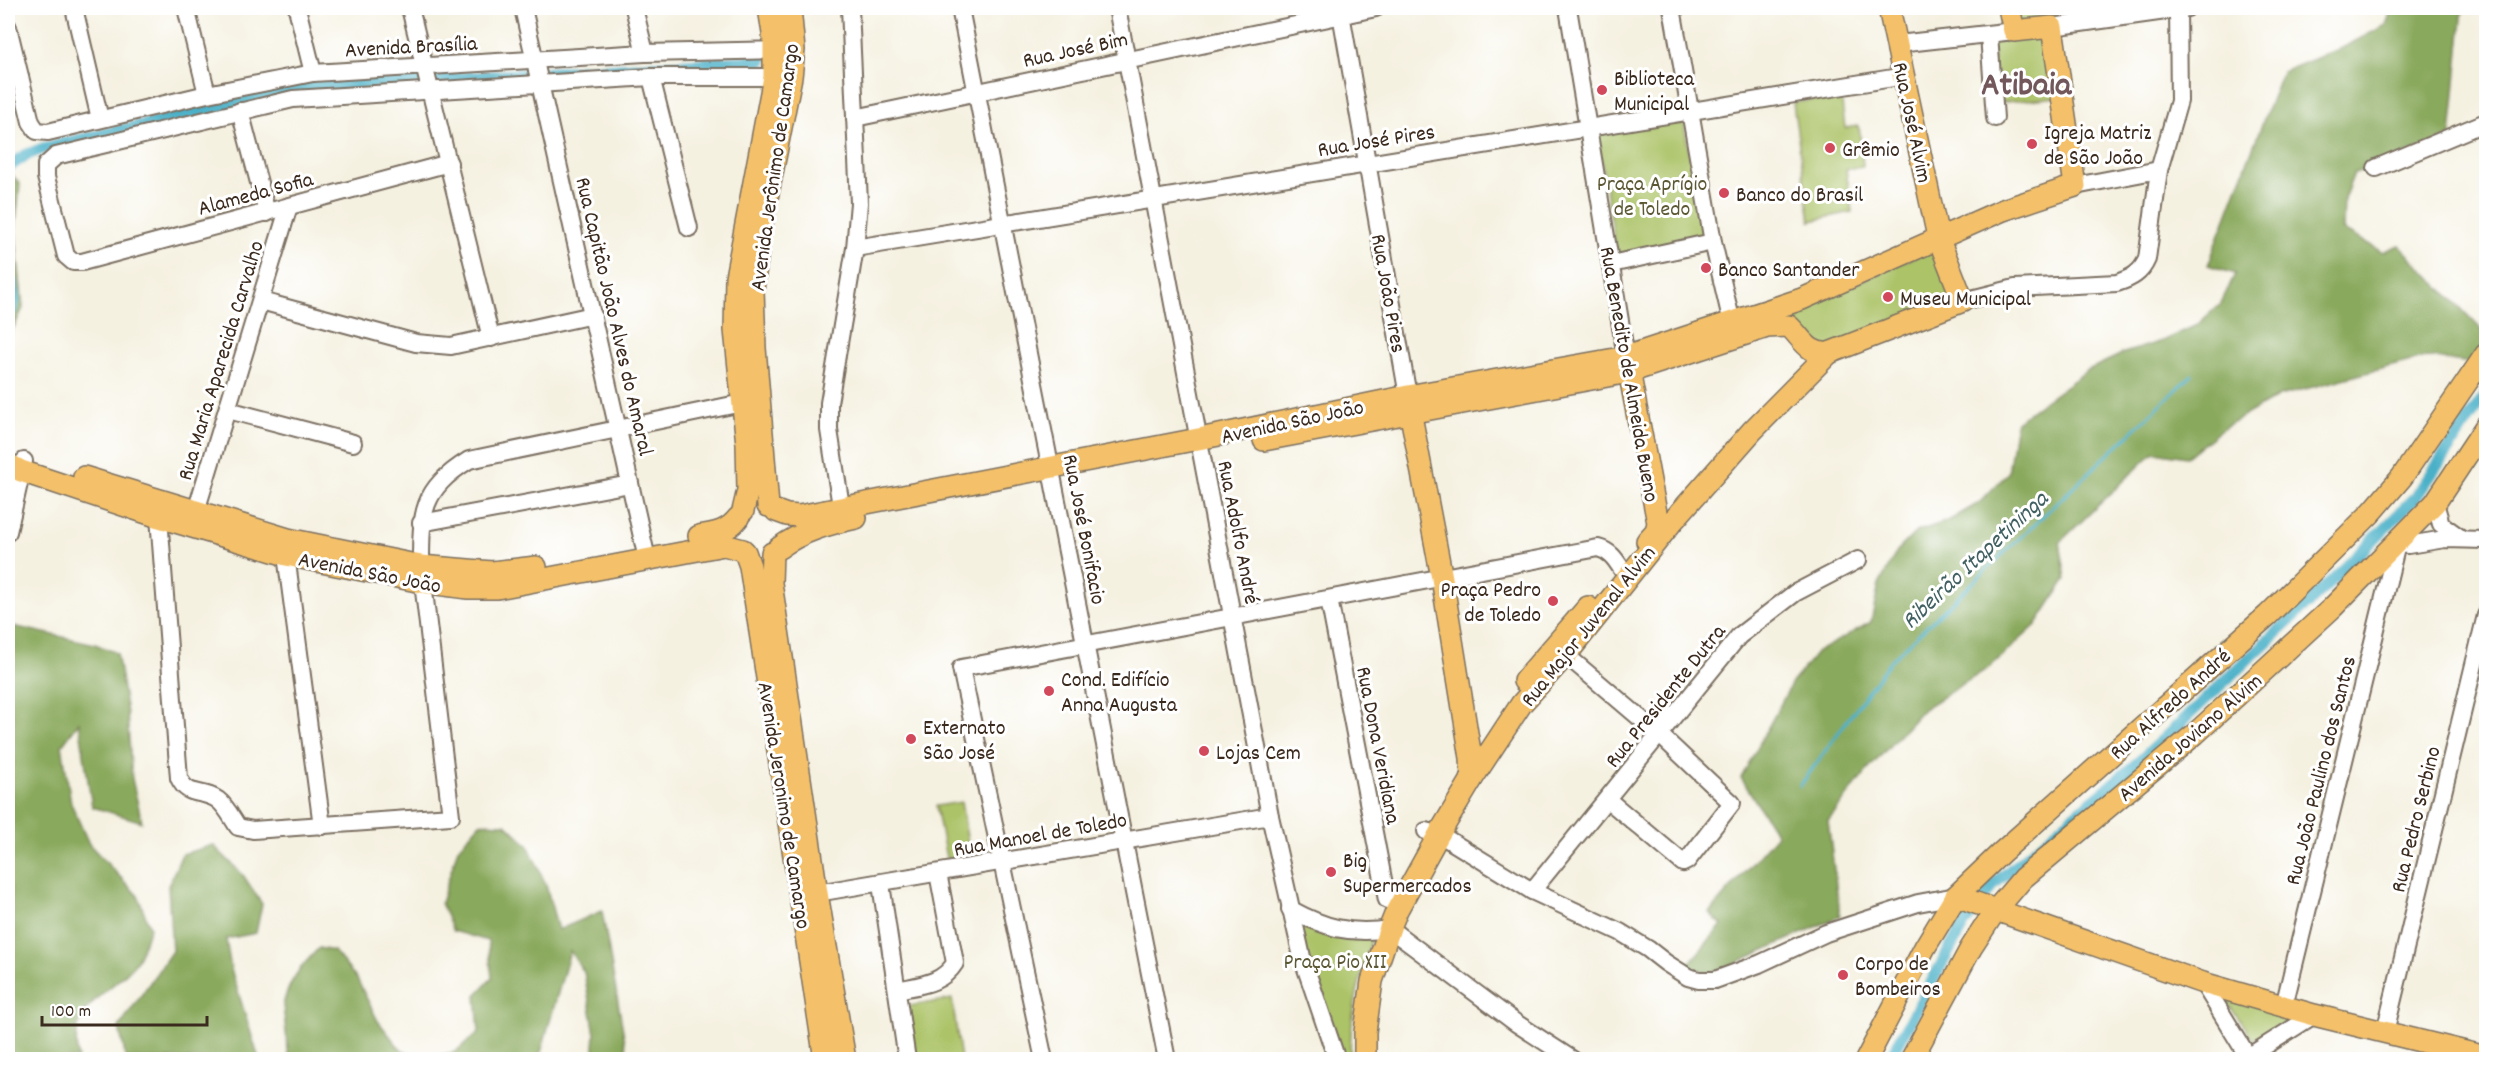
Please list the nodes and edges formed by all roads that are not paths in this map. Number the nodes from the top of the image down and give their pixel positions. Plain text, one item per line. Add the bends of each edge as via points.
1 (74, 8) edge
2 (186, 8) edge
3 (297, 8) edge
4 (410, 8) edge
5 (523, 8) edge
6 (634, 8) edge
7 (769, 8) edge
8 (790, 8) edge
9 (850, 8) edge
10 (960, 8) edge
11 (1117, 8) edge
12 (1376, 8) edge
13 (1568, 8) edge
14 (1672, 8) edge
15 (1889, 8) edge
16 (2009, 8) edge
17 (2178, 8) edge
18 (2187, 8) edge
19 (1341, 11) edge
20 (8, 27) edge
21 (2052, 27) junction
22 (2014, 31) junction
23 (1989, 35) junction
24 (1898, 44) junction
25 (784, 50) junction
26 (645, 53) junction
27 (1127, 60) junction
28 (313, 73) junction
29 (539, 73) junction
30 (1905, 76) junction
31 (651, 77) junction
32 (782, 77) junction
33 (428, 79) junction
34 (977, 92) junction
35 (207, 94) junction
36 (240, 111) junction
37 (1690, 111) junction
38 (855, 118) junction
39 (1995, 118) dead end
40 (100, 119) junction
41 (2487, 122) edge
42 (1589, 128) junction
43 (448, 163) junction
44 (1368, 164) junction
45 (2376, 168) dead end
46 (2159, 170) junction
47 (2075, 186) junction
48 (1154, 199) junction
49 (289, 206) junction
50 (267, 213) junction
51 (1003, 224) junction
52 (689, 228) dead end
53 (1938, 237) junction
54 (1713, 242) junction
55 (855, 248) junction
56 (73, 262) joint
57 (1611, 264) junction
58 (1802, 299) junction
59 (261, 301) junction
60 (1963, 302) junction
61 (592, 315) junction
62 (1732, 323) junction
63 (1795, 332) junction
64 (491, 338) junction
65 (1829, 353) junction
66 (2487, 354) edge
67 (1628, 364) junction
68 (742, 403) junction
69 (1409, 404) junction
70 (228, 410) junction
71 (2487, 426) edge
72 (618, 430) junction
73 (353, 443) dead end
74 (1201, 446) junction
75 (15, 464) edge
76 (1052, 475) junction
77 (630, 484) junction
78 (2435, 503) junction
79 (1654, 504) junction
80 (160, 509) junction
81 (772, 509) junction
82 (842, 514) junction
83 (740, 515) junction
84 (1678, 515) junction
85 (193, 520) junction
86 (421, 524) junction
87 (1658, 527) joint
88 (8, 532) edge
89 (2462, 539) junction
90 (2487, 540) edge
91 (2397, 544) junction
92 (287, 547) junction
93 (744, 551) junction
94 (776, 551) junction
95 (645, 552) junction
96 (1858, 560) dead end
97 (1624, 573) junction
98 (422, 574) junction
99 (1442, 578) junction
100 (1329, 599) junction
101 (2487, 615) edge
102 (1233, 617) junction
103 (1086, 644) junction
104 (1558, 653) junction
105 (1660, 735) junction
106 (1471, 758) junction
107 (1472, 779) junction
108 (1608, 800) junction
109 (1270, 816) junction
110 (322, 826) junction
111 (1433, 832) junction
112 (1124, 841) junction
113 (1001, 863) junction
114 (938, 873) junction
115 (880, 884) junction
116 (1532, 891) junction
117 (817, 893) junction
118 (1387, 900) junction
119 (1983, 906) junction
120 (1290, 909) junction
121 (1383, 930) junction
122 (2203, 983) junction
123 (897, 990) junction
124 (2284, 1006) junction
125 (2314, 1015) junction
126 (2385, 1032) junction
127 (2450, 1055) edge
128 (2247, 1058) edge
129 (2486, 1058) edge
130 (825, 1059) edge
131 (845, 1059) edge
132 (907, 1059) edge
133 (1044, 1059) edge
134 (1167, 1059) edge
135 (1337, 1059) edge
136 (1351, 1059) edge
137 (1365, 1059) edge
138 (1573, 1059) edge
139 (1866, 1059) edge
140 (1911, 1059) edge

1 - 40 street
2 - 35 street
3 - 28 street
4 - 33 street
5 - 29 street, Rua Capitão João Alves do Amaral
6 - 26 street
7 - 25 main road, Avenida Jerônimo de Camargo
8 - 25 main road, Avenida Jerônimo de Camargo
9 - 38 street
10 - 34 street, Rua José Bonifacio
11 - 27 street, Rua Adolfo André
12 - 19 street, Rua José Bim
13 - 42 street, Rua Benedito de Almeida Bueno
14 - 37 street
15 - 24 main road, Rua José Alvim
16 - 22 main road
17 - 18 street
17 - 21 street
17 - 46 street via 2179,101
19 - 27 street, Rua José Bim
19 - 44 street, Rua João Pires
20 - 40 street, Avenida Brasília via 31,122 38,131
21 - 22 main road
21 - 47 main road
22 - 23 street
23 - 24 street
23 - 39 street
24 - 30 main road, Rua José Alvim
25 - 26 street, Avenida Brasília
25 - 32 main road, Avenida Jerônimo de Camargo
26 - 29 street, Avenida Brasília
27 - 34 street, Rua José Bim
27 - 48 street, Rua Adolfo André
28 - 33 street, Avenida Brasília
28 - 35 street, Avenida Brasília
29 - 31 street, Avenida Brasília
29 - 33 street, Avenida Brasília
29 - 33 street, Avenida Brasília
29 - 61 street, Rua Capitão João Alves do Amaral
30 - 37 street, Rua José Pires
30 - 53 main road, Rua José Alvim
31 - 32 street, Avenida Brasília
31 - 52 street
32 - 68 main road, Avenida Jerônimo de Camargo via 736,277 735,330
32 - 81 main road, Avenida Jerônimo de Camargo via 753,290 755,357
33 - 36 street, Avenida Brasília
33 - 43 street
34 - 38 street, Rua José Bim
34 - 51 street, Rua José Bonifacio
35 - 40 street, Avenida Brasília
36 - 50 street
36 - 56 street, Avenida Brasília via 56,156 46,165 66,256
37 - 42 street, Rua José Pires
37 - 54 street
38 - 55 street via 859,203
41 - 45 street
42 - 44 street, Rua José Pires
42 - 57 street, Rua Benedito de Almeida Bueno
43 - 49 street, Alameda Sofia
43 - 64 street
44 - 48 street, Rua José Pires
44 - 69 street, Rua João Pires
46 - 47 street
46 - 60 street via 2147,259 2138,274 2117,283 2015,288
47 - 53 main road, Avenida São João
48 - 51 street, Rua José Pires
48 - 74 street, Rua Adolfo André
49 - 50 street, Alameda Sofia
49 - 59 street, Rua Maria Aparecida Carvalho
50 - 56 street, Alameda Sofia
51 - 55 street, Rua José Pires
51 - 76 street, Rua José Bonifacio
53 - 58 main road, Avenida São João
53 - 60 main road, Rua José Alvim
54 - 57 street
54 - 62 street
55 - 82 street via 829,403 829,430
57 - 67 street, Rua Benedito de Almeida Bueno
58 - 62 main road, Avenida São João
58 - 63 main road
59 - 64 street via 416,343 451,346
59 - 70 street, Rua Maria Aparecida Carvalho
60 - 65 main road
61 - 64 street
61 - 72 street, Rua Capitão João Alves do Amaral
62 - 67 main road, Avenida São João
63 - 65 main road via 1815,352
63 - 67 main road, Avenida São João via 1789,326 1767,327
65 - 84 main road, Rua Major Juvenal Alvim via 1752,431
66 - 119 main road, Rua Alfredo André via 2402,477 2372,512 2268,615 2001,852
67 - 69 main road, Avenida São João
67 - 79 main road, Rua Benedito de Almeida Bueno
68 - 72 street
68 - 83 main road, Avenida Jerônimo de Camargo via 748,490
69 - 74 main road, Avenida São João
69 - 99 main road, Rua João Pires
70 - 73 street
70 - 85 street, Rua Maria Aparecida Carvalho
71 - 78 main road, Avenida Joviano Alvim
72 - 77 street, Rua Capitão João Alves do Amaral
72 - 86 street via 469,460 446,474 430,493
74 - 76 main road, Avenida São João
74 - 102 street, Rua Adolfo André
75 - 80 main road, Avenida São João
75 - 88 street
76 - 82 main road, Avenida São João
76 - 103 street, Rua José Bonifacio
77 - 86 street
77 - 95 street, Rua Capitão João Alves do Amaral
78 - 89 street via 2441,524
78 - 91 main road, Avenida Joviano Alvim
79 - 84 main road via 1664,515
79 - 87 main road, Rua Benedito de Almeida Bueno
80 - 85 main road, Avenida São João
80 - 110 street via 179,778 184,788 219,801 238,827 253,830
81 - 82 main road, Avenida São João via 799,516
81 - 83 main road via 751,507
81 - 94 main road via 785,525 783,541
82 - 94 main road, Avenida São João via 794,537
83 - 93 main road via 735,535
83 - 95 main road, Avenida São João via 722,532
84 - 97 main road, Rua Major Juvenal Alvim
85 - 92 main road, Avenida São João
86 - 98 street
87 - 97 main road, Rua Major Juvenal Alvim
89 - 90 street
89 - 91 street
91 - 119 main road, Avenida Joviano Alvim via 2195,734 2011,891
91 - 124 street, Rua João Paulino dos Santos
92 - 98 main road, Avenida São João
92 - 110 street
93 - 94 main road via 759,556
93 - 95 main road, Avenida São João via 724,545
93 - 130 main road, Avenida Jeronimo de Camargo via 750,566
94 - 117 main road via 771,583
95 - 98 main road, Avenida São João via 497,588 468,588
96 - 105 street, Rua Presidente Dutra via 1795,593 1739,636
97 - 99 street via 1608,550 1598,548
97 - 104 main road, Rua Major Juvenal Alvim
98 - 110 street via 451,816
99 - 100 street
99 - 106 main road
100 - 102 street
100 - 118 street, Rua Dona Veridiana
101 - 126 street, Rua Pedro Serbino
102 - 103 street
102 - 109 street, Rua Adolfo André
103 - 112 street, Rua José Bonifacio
103 - 113 street via 961,668
104 - 105 street
104 - 106 main road, Rua Major Juvenal Alvim via 1515,692
104 - 107 main road, Rua Major Juvenal Alvim
105 - 108 street, Rua Presidente Dutra
105 - 108 street via 1732,802 1687,861 1678,861
106 - 107 main road
106 - 111 main road, Rua Major Juvenal Alvim
107 - 111 main road, Rua Major Juvenal Alvim
108 - 116 street, Rua Presidente Dutra
109 - 112 street, Rua Manoel de Toledo
109 - 120 street, Rua Adolfo André
111 - 116 street
111 - 118 main road, Rua Major Juvenal Alvim
111 - 121 main road, Rua Major Juvenal Alvim via 1397,910
112 - 113 street, Rua Manoel de Toledo
112 - 134 street, Rua José Bonifacio
113 - 114 street, Rua Manoel de Toledo
113 - 133 street
114 - 115 street, Rua Manoel de Toledo
114 - 123 street via 955,963 939,980
115 - 117 street, Rua Manoel de Toledo
115 - 123 street
116 - 119 street via 1620,932 1688,977 1699,980 1715,980 1826,933 1918,903
117 - 131 main road
118 - 121 main road, Rua Major Juvenal Alvim
119 - 122 main road
119 - 139 main road, Rua Alfredo André via 1925,947
119 - 140 main road, Avenida Joviano Alvim via 1983,930
120 - 121 street via 1336,929
120 - 135 street, Rua Adolfo André
121 - 136 main road via 1357,990
121 - 137 main road via 1370,992
121 - 138 street
122 - 124 main road
122 - 128 street
123 - 132 street
124 - 125 main road
125 - 126 main road
125 - 128 street
126 - 127 main road
127 - 129 main road

